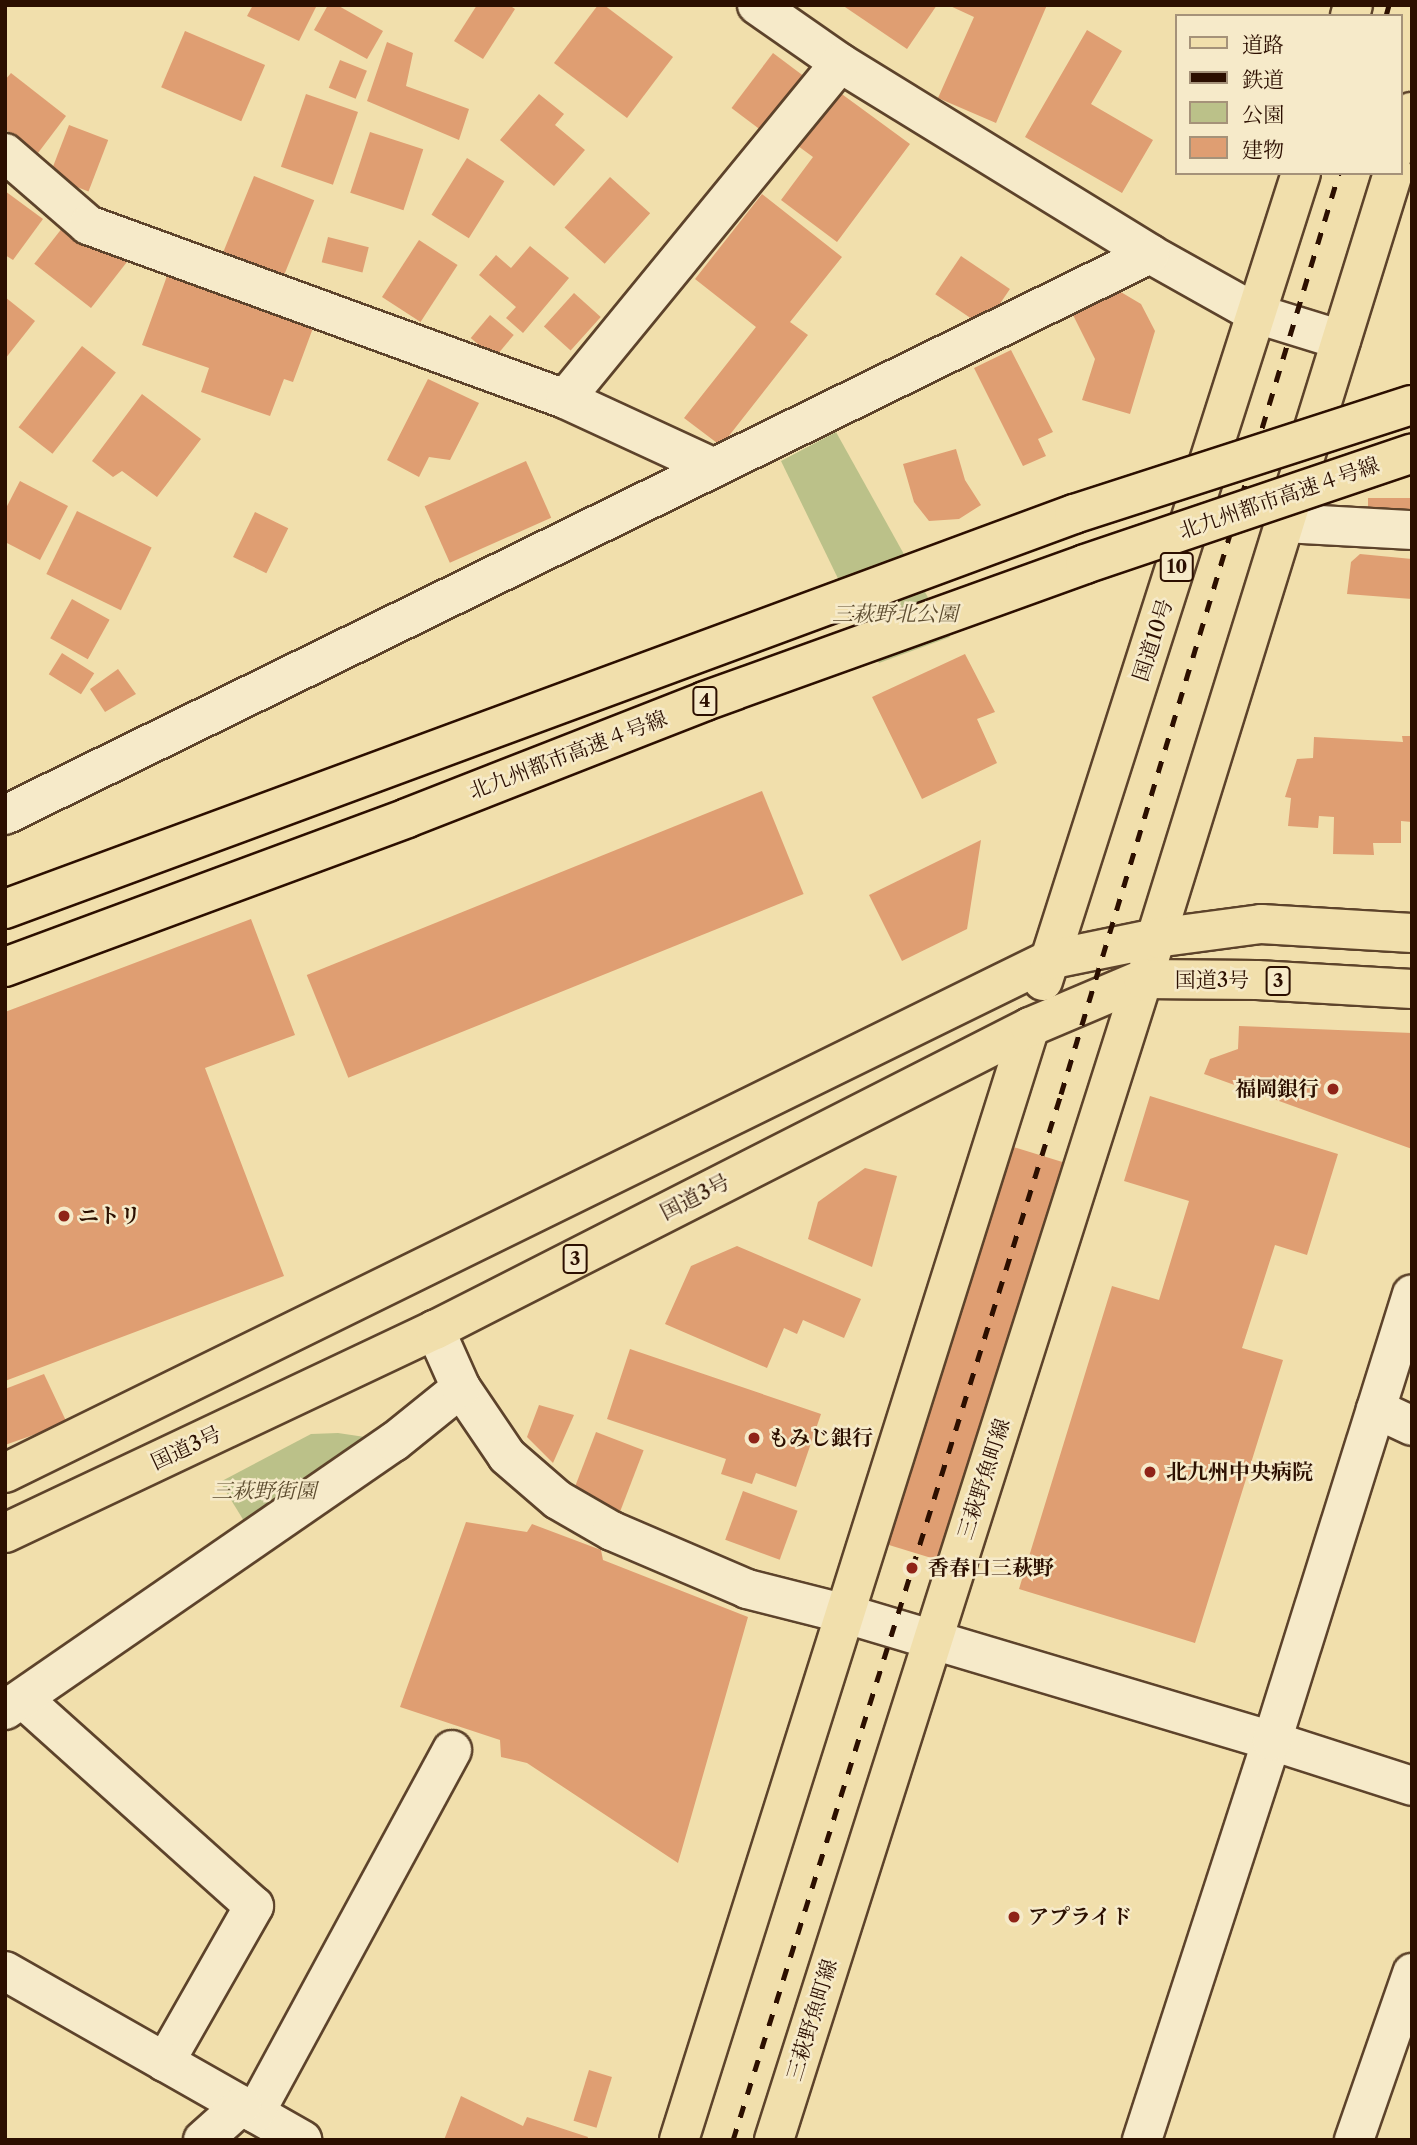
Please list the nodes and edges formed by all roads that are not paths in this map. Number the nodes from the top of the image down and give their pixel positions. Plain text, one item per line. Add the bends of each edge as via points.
1 (757, 5) edge
2 (840, 63) junction
3 (1412, 112) edge
4 (1403, 140) edge
5 (5, 153) edge
6 (1300, 175) edge
7 (1398, 181) edge
8 (1150, 254) junction
9 (1257, 314) junction
10 (1341, 340) junction
11 (565, 399) junction
12 (1412, 405) edge
13 (1412, 453) edge
14 (714, 468) junction
15 (1285, 523) junction
16 (1412, 530) edge
17 (5, 815) edge
18 (5, 909) edge
19 (1412, 933) edge
20 (1156, 937) junction
21 (1049, 960) junction
22 (5, 967) edge
23 (1143, 979) junction
24 (1412, 989) edge
25 (1030, 1027) junction
26 (1412, 1294) edge
27 (435, 1330) junction
28 (461, 1388) junction
29 (1376, 1409) junction
30 (1412, 1426) edge
31 (5, 1473) edge
32 (5, 1534) edge
33 (846, 1614) junction
34 (932, 1640) junction
35 (14, 1704) edge
36 (1272, 1741) junction
37 (452, 1749) dead end
38 (1412, 1786) edge
39 (5, 1971) edge
40 (1412, 1973) edge
41 (165, 2062) junction
42 (248, 2109) junction
43 (203, 2140) edge
44 (302, 2140) edge
45 (679, 2140) edge
46 (774, 2140) edge
47 (1142, 2140) edge
48 (1354, 2140) edge

1 - 2 street
2 - 8 street
2 - 11 street
3 - 4 main road
5 - 11 street via 88,225
6 - 9 main road, 国道10号 / 10
7 - 10 main road
8 - 9 street
8 - 14 street
9 - 10 street
9 - 21 main road, 国道10号 / 10
10 - 15 main road
11 - 14 street
12 - 18 main road, 4, bridge via 1074,514
13 - 22 main road, 北九州都市高速４号線 / 4, bridge via 705,701 408,818
14 - 17 street
15 - 16 street
15 - 20 main road
19 - 20 main road via 1261,924
20 - 21 main road
20 - 23 main road
21 - 25 main road, 国道10号 / 10
21 - 31 main road
23 - 24 main road, 国道3号 / 3
23 - 25 main road, 国道3号 / 3
23 - 34 main road, 三萩野魚町線
25 - 27 main road, 国道3号 / 3
25 - 33 main road
26 - 29 street
27 - 28 street
27 - 32 main road, 国道3号 / 3
28 - 33 street via 506,1456 568,1506 612,1531 747,1589
28 - 35 street via 394,1442
29 - 30 street
29 - 36 street
33 - 34 street
33 - 45 main road
34 - 36 street
34 - 46 main road, 三萩野魚町線
35 - 41 street via 254,1906
36 - 38 street
36 - 47 street
37 - 42 street
39 - 41 street
40 - 48 street
41 - 42 street
42 - 43 street
42 - 44 street

